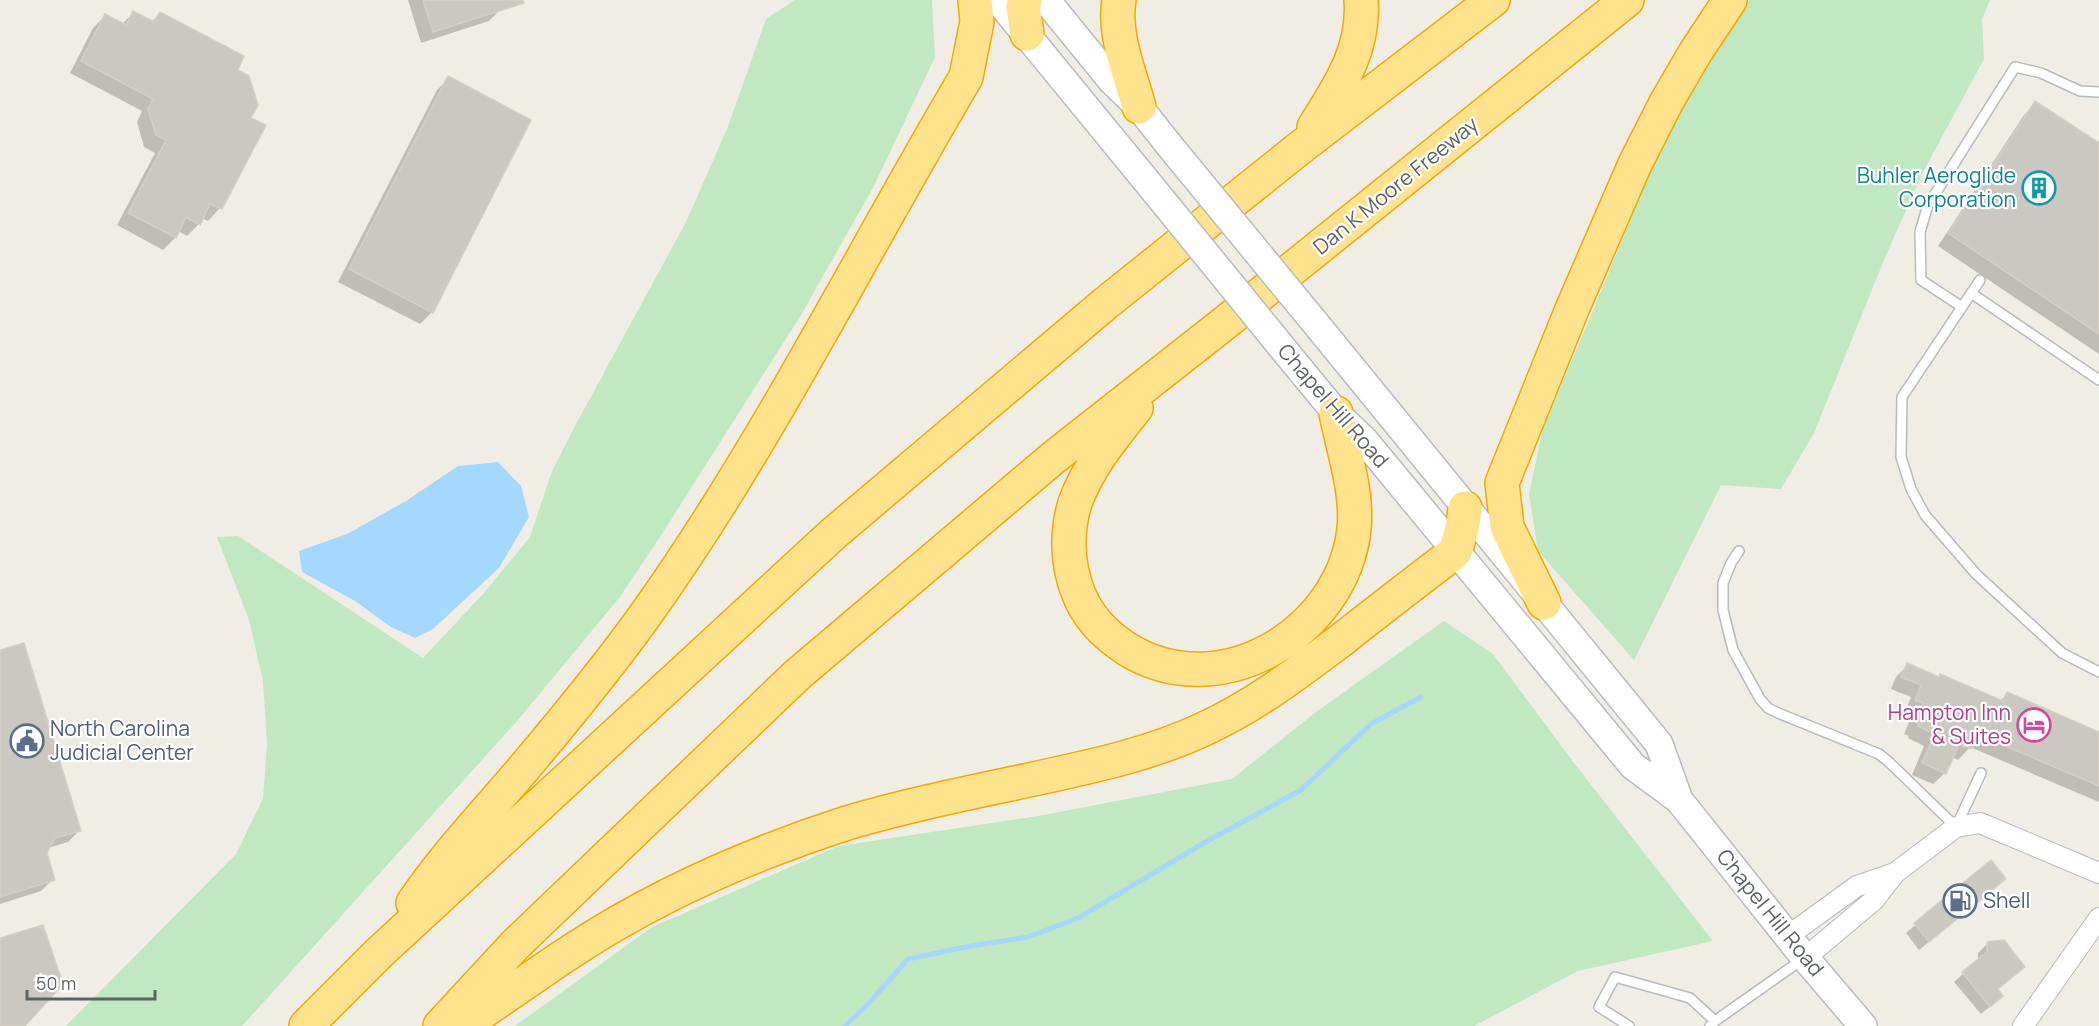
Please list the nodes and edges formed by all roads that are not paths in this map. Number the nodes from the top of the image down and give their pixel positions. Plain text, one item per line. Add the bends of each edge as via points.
1 (975, 0) edge
2 (998, 0) edge
3 (1025, 0) edge
4 (1046, 0) edge
5 (1119, 0) edge
6 (1361, 0) edge
7 (1493, 0) edge
8 (1627, 0) edge
9 (1730, 0) edge
10 (1027, 34) junction
11 (2099, 92) edge
12 (1139, 107) junction
13 (1301, 147) junction
14 (1980, 280) dead end
15 (1971, 293) junction
16 (1962, 307) junction
17 (1165, 370) junction
18 (2099, 380) edge
19 (1336, 413) junction
20 (1465, 508) junction
21 (1739, 551) dead end
22 (1455, 552) junction
23 (1544, 603) junction
24 (2099, 672) edge
25 (1981, 772) dead end
26 (1679, 800) junction
27 (1956, 827) junction
28 (1895, 873) junction
29 (2099, 873) edge
30 (2099, 918) edge
31 (1788, 936) junction
32 (379, 952) junction
33 (1805, 958) junction
34 (1713, 1023) edge
35 (306, 1026) edge
36 (440, 1026) edge
37 (462, 1026) edge
38 (1629, 1026) edge
39 (1863, 1026) edge
40 (2023, 1026) edge

1 - 32 highway via 977,22 966,77 733,483 691,550 602,673 436,869
2 - 10 main road, Chapel Hill Road
3 - 10 highway
4 - 12 main road, Chapel Hill Road via 1112,81
5 - 12 highway via 1122,49
6 - 13 highway via 1361,32 1351,66
7 - 13 highway
8 - 17 highway, Dan K Moore Freeway
9 - 23 highway via 1695,53 1635,164 1502,483 1507,527
10 - 19 main road, Chapel Hill Road, bridge
11 - 16 lane via 2080,91 2041,73 2015,68 1928,205 1920,232 1921,280
12 - 20 main road, Chapel Hill Road, bridge
13 - 32 highway via 1106,303 833,534
14 - 15 lane
15 - 16 lane
15 - 18 lane
16 - 24 lane via 1902,397 1900,457 1911,489 1925,515 1976,574 2062,653
17 - 19 highway via 1087,476 1071,521 1069,544 1074,583 1096,623 1127,649 1165,665 1215,668 1269,653 1304,627 1333,592 1347,560 1355,512
17 - 36 highway via 1053,458 797,675 515,945
19 - 22 main road, Chapel Hill Road via 1365,441
20 - 22 highway
20 - 23 main road, Chapel Hill Road
21 - 27 lane via 1723,583 1723,610 1733,650 1760,699 1778,713 1879,754
22 - 26 main road, Chapel Hill Road via 1633,766
22 - 37 highway via 1280,687 1201,731 1100,765 897,810 772,850 641,910
23 - 26 main road, Chapel Hill Road via 1659,744
25 - 27 lane
26 - 31 main road, Chapel Hill Road
27 - 28 street
27 - 29 street via 1980,823
28 - 31 street via 1857,886
28 - 33 street via 1874,900
30 - 40 street
31 - 33 main road, Chapel Hill Road
32 - 35 highway
33 - 34 lane
33 - 39 main road, Chapel Hill Road
34 - 38 lane via 1690,998 1615,977 1599,1007

